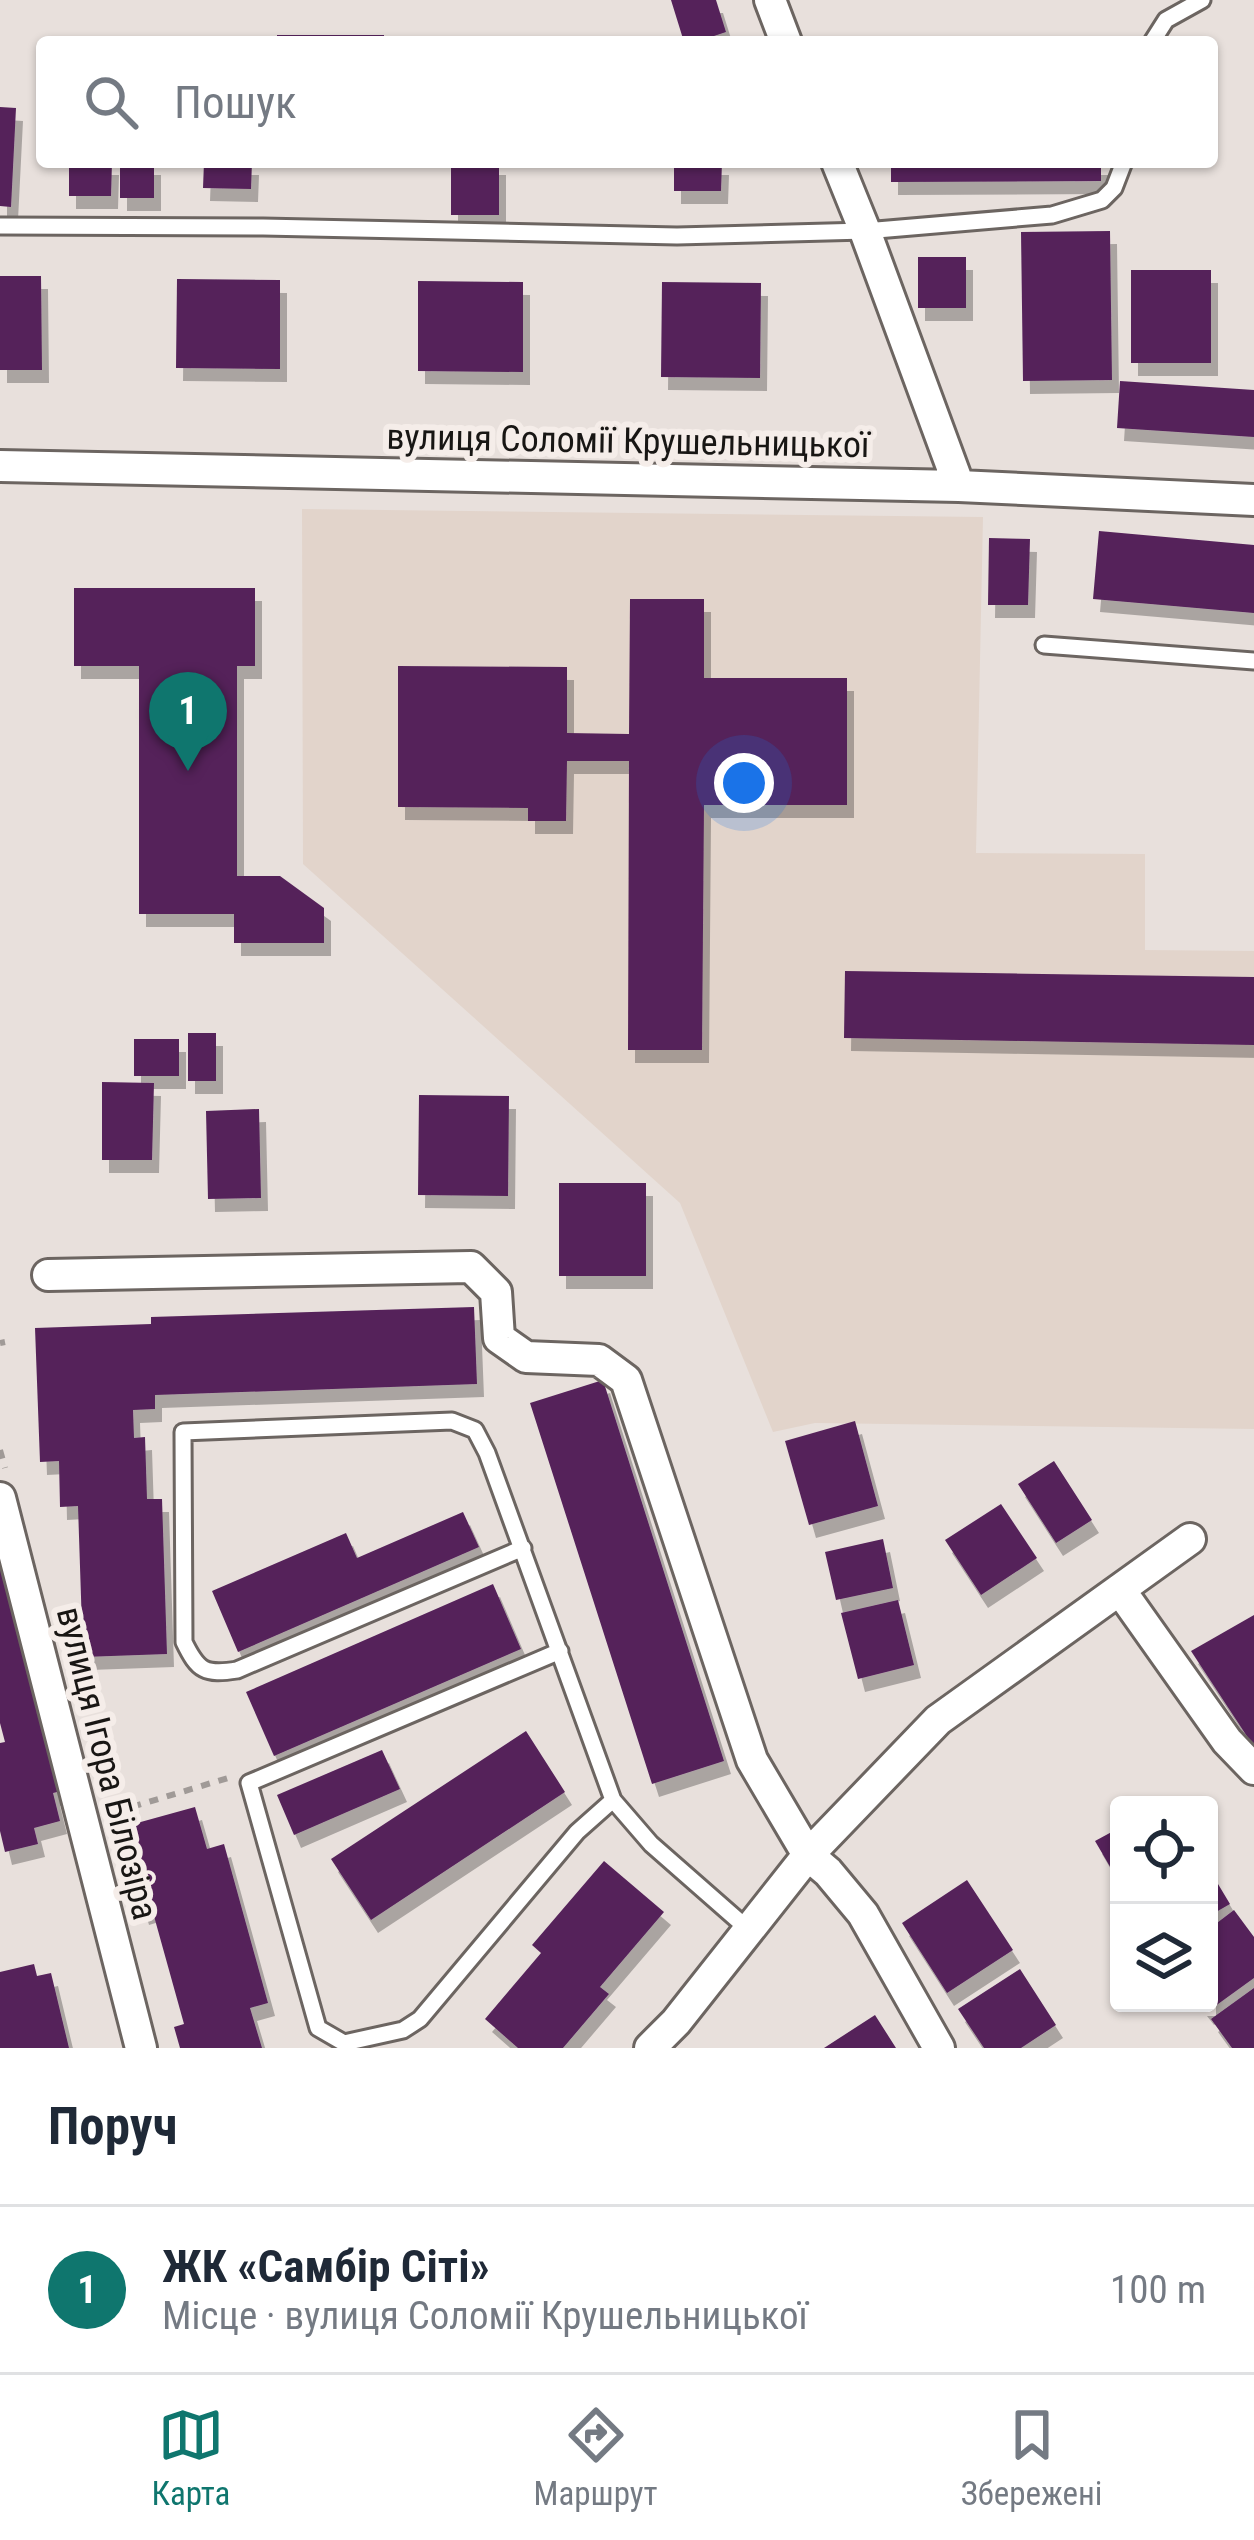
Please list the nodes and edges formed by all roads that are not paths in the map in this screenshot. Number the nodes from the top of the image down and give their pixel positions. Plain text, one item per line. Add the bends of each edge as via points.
1 (770, 0) edge
2 (1202, 0) edge
3 (785, 36) edge
4 (1156, 36) edge
5 (839, 168) edge
6 (1122, 168) edge
7 (0, 226) edge
8 (865, 231) junction
9 (0, 466) edge
10 (959, 486) junction
11 (1254, 500) edge
12 (1045, 645) dead end
13 (1254, 661) edge
14 (49, 1275) dead end
15 (3, 1485) edge
16 (1190, 1539) dead end
17 (523, 1547) junction
18 (1120, 1590) junction
19 (560, 1651) junction
20 (1254, 1769) edge
21 (614, 1800) junction
22 (808, 1855) junction
23 (749, 1930) junction
24 (141, 2048) edge
25 (650, 2048) edge
26 (939, 2048) edge

1 - 3 street
2 - 4 lane via 1166,20
5 - 8 street
6 - 8 lane via 1102,200 1052,215
7 - 8 lane via 677,236
8 - 10 street
9 - 10 street, вулиця Соломії Крушельницької
10 - 11 street, вулиця Соломії Крушельницької
12 - 13 lane
14 - 22 street via 471,1267 496,1292 499,1338 526,1357 599,1360 626,1380 752,1760
15 - 24 street, вулиця Ігора Білозіра
16 - 18 street
17 - 17 lane via 475,1430 452,1421 183,1432 184,1642 194,1664 212,1674
17 - 19 lane
18 - 20 street
18 - 22 street via 938,1720
19 - 21 lane
19 - 21 lane via 249,1783 318,2027 344,2044 421,2019 577,1832
21 - 23 lane via 651,1844
22 - 23 street
22 - 26 street via 863,1914
23 - 25 street

